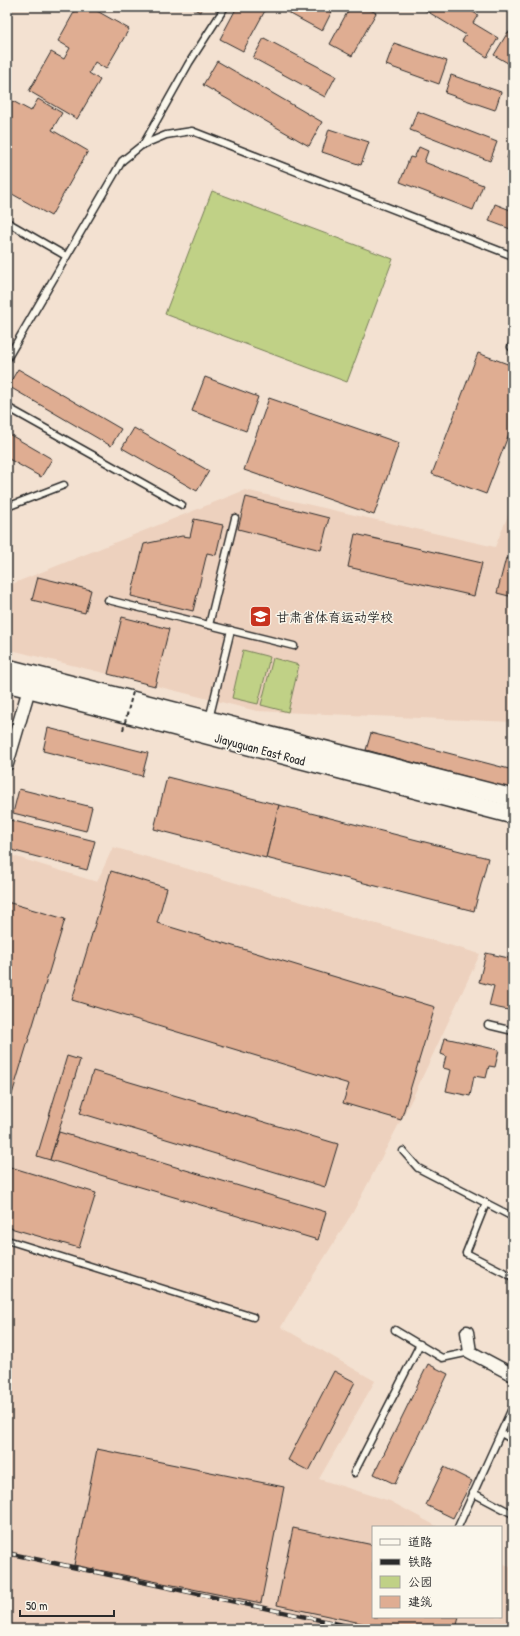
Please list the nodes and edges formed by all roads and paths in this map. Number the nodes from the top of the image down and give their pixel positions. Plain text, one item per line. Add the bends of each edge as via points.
1 (225, 7) edge
2 (142, 145) junction
3 (7, 222) edge
4 (66, 256) junction
5 (513, 256) edge
6 (7, 359) edge
7 (7, 407) edge
8 (64, 484) dead end
9 (182, 505) dead end
10 (7, 507) edge
11 (235, 518) dead end
12 (108, 600) dead end
13 (209, 625) junction
14 (231, 630) junction
15 (294, 646) dead end
16 (7, 668) edge
17 (7, 683) edge
18 (29, 689) junction
19 (133, 692) dead end
20 (209, 720) junction
21 (123, 730) dead end
22 (7, 764) edge
23 (513, 798) edge
24 (513, 815) edge
25 (488, 1025) dead end
26 (513, 1031) edge
27 (403, 1151) dead end
28 (486, 1203) junction
29 (513, 1217) edge
30 (7, 1240) edge
31 (513, 1277) edge
32 (253, 1316) dead end
33 (396, 1330) dead end
34 (468, 1332) dead end
35 (420, 1344) junction
36 (470, 1352) junction
37 (513, 1375) edge
38 (513, 1406) edge
39 (500, 1434) junction
40 (513, 1440) edge
41 (354, 1473) dead end
42 (473, 1493) junction
43 (513, 1514) edge
44 (458, 1526) edge

1 - 2 lane
2 - 4 lane via 122,161
2 - 5 lane via 166,135 192,131
3 - 4 lane
4 - 6 lane
7 - 9 lane
8 - 10 lane
11 - 13 lane
12 - 13 lane
13 - 14 lane
14 - 15 lane
14 - 20 lane
16 - 20 main road, Jiayuguan East Road
17 - 18 main road, Jiayuguan East Road
18 - 22 street
18 - 24 main road, Jiayuguan East Road
19 - 21 path, bridge
20 - 23 main road, Jiayuguan East Road
25 - 26 lane
27 - 28 lane via 418,1168
28 - 29 lane
28 - 31 lane via 466,1253
30 - 32 lane
33 - 35 lane
34 - 36 street
35 - 36 lane via 442,1358
35 - 41 lane
36 - 37 street
38 - 39 lane
39 - 40 lane
39 - 42 lane
42 - 43 lane
42 - 44 lane

